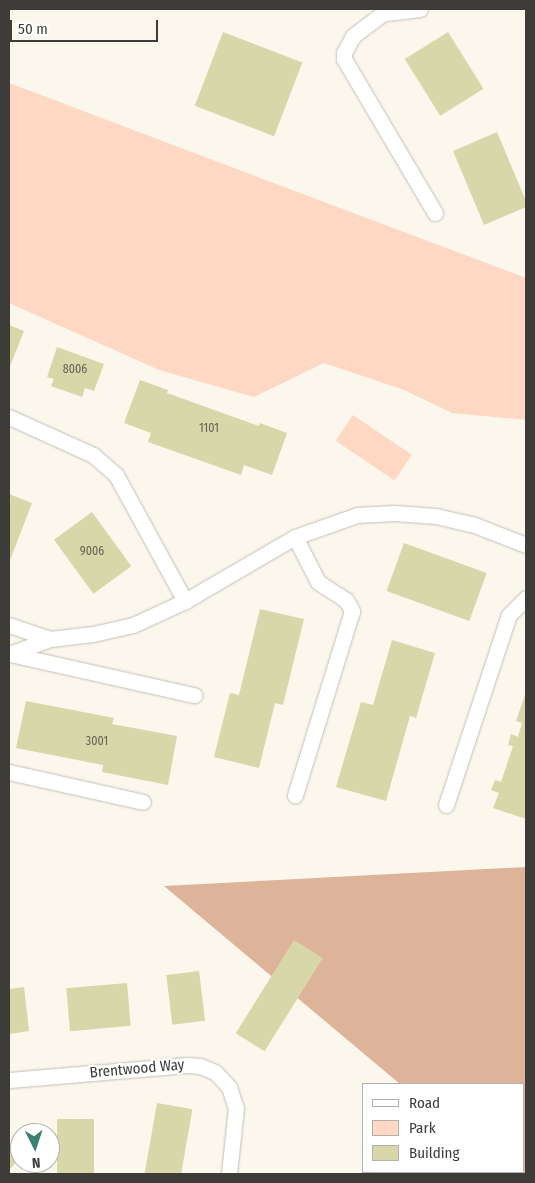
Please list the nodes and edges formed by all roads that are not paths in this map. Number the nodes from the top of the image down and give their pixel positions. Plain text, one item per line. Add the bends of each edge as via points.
1 (420, 9) edge
2 (435, 213) dead end
3 (9, 417) edge
4 (295, 537) junction
5 (526, 545) edge
6 (526, 598) edge
7 (185, 601) junction
8 (9, 625) edge
9 (50, 639) junction
10 (9, 656) edge
11 (194, 695) dead end
12 (9, 772) edge
13 (295, 795) dead end
14 (143, 802) dead end
15 (446, 805) dead end
16 (9, 1080) edge
17 (229, 1174) edge

1 - 2 street via 382,14 353,36 344,59
3 - 7 street via 93,455 116,475
4 - 5 street via 357,514 394,513 436,516 472,524
4 - 7 street
4 - 13 street via 318,582 346,600 352,611
6 - 15 street via 509,616
7 - 9 street via 133,625
8 - 9 street
9 - 10 street
10 - 11 street
12 - 14 street
16 - 17 street, Brentwood Way via 187,1064 200,1066 214,1072 229,1087 236,1108

